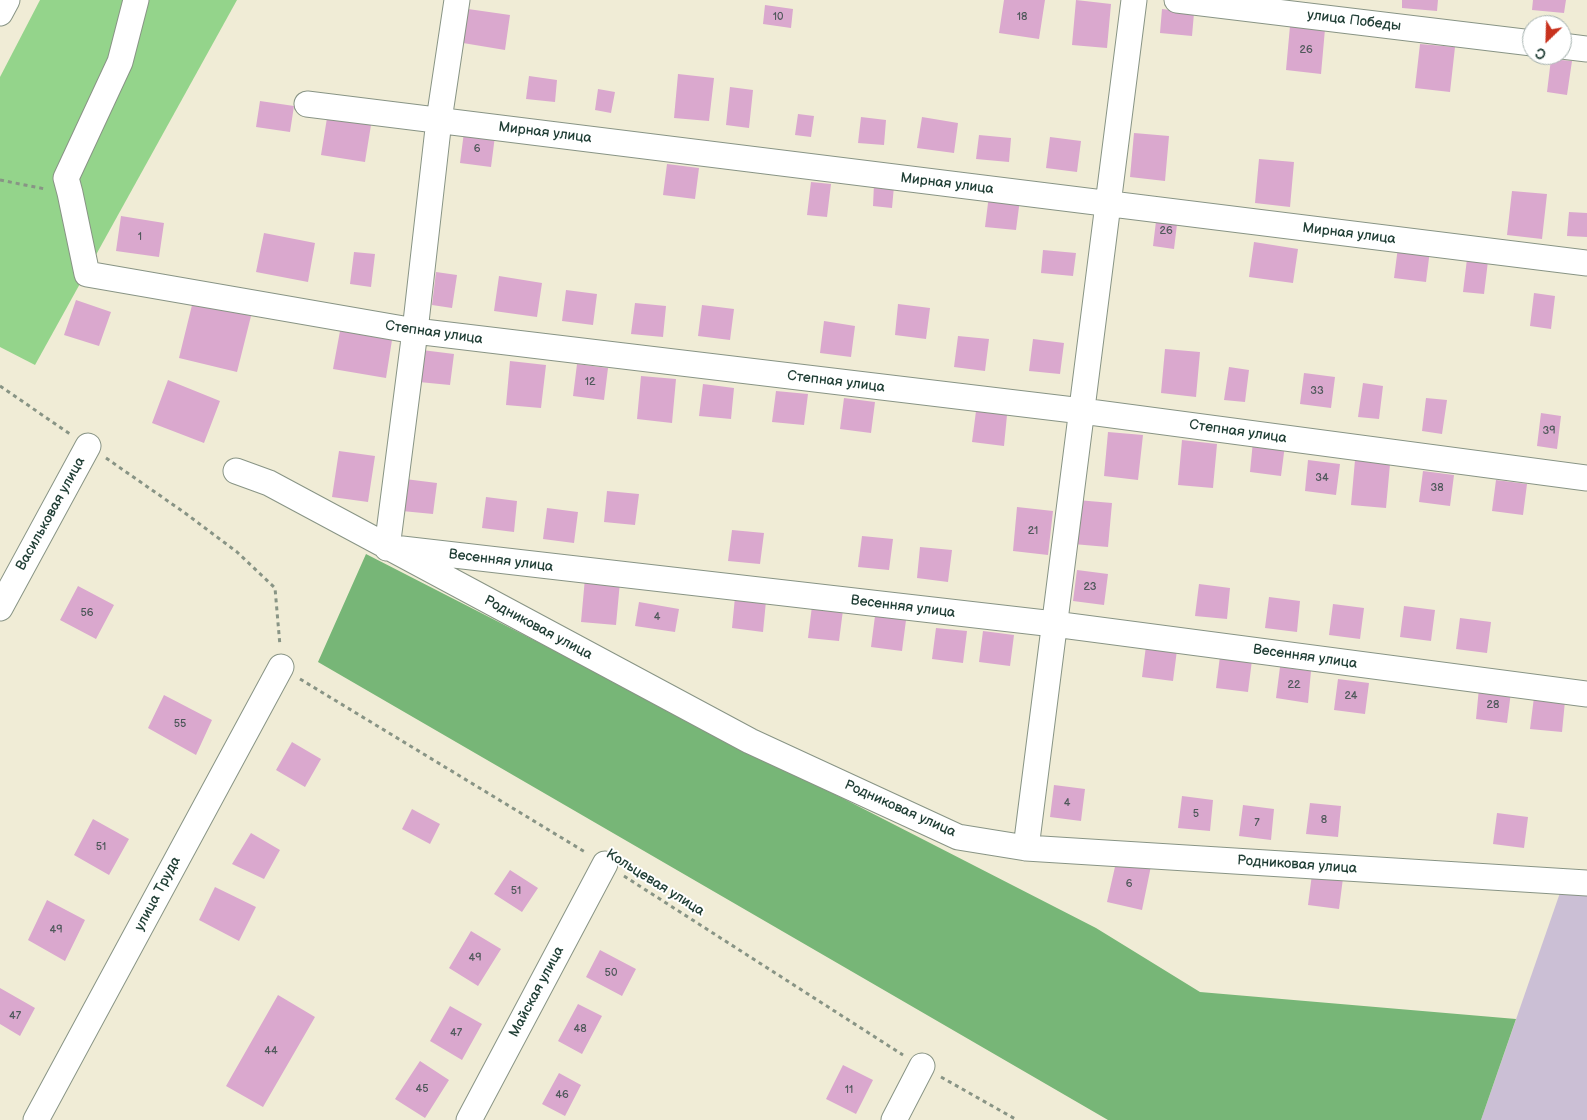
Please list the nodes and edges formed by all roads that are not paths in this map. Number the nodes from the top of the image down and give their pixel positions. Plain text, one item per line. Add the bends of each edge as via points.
1 (7, 0) edge
2 (136, 0) edge
3 (457, 0) edge
4 (1134, 0) edge
5 (1177, 0) edge
6 (0, 13) edge
7 (1522, 42) edge
8 (1572, 47) edge
9 (1587, 49) edge
10 (307, 104) dead end
11 (440, 120) junction
12 (1107, 204) junction
13 (1587, 264) edge
14 (415, 331) junction
15 (1082, 412) junction
16 (88, 446) road end
17 (236, 472) dead end
18 (1587, 478) edge
19 (387, 548) junction
20 (0, 608) edge
21 (1054, 624) junction
22 (280, 667) road end
23 (1587, 694) edge
24 (1026, 848) junction
25 (605, 864) road end
26 (1587, 883) edge
27 (922, 1066) road end
28 (36, 1120) edge
29 (469, 1120) edge
30 (894, 1120) edge

1 - 6 street
2 - 14 street, Степная улица via 120,62 66,178 87,274
3 - 11 street
4 - 12 street
5 - 7 street, улица Победы
8 - 9 street
10 - 11 street, Мирная улица
11 - 12 street, Мирная улица
11 - 14 street
12 - 13 street, Мирная улица
12 - 15 street
14 - 15 street, Степная улица
14 - 19 street
15 - 18 street, Степная улица
15 - 21 street
16 - 20 street, Васильковая улица
17 - 19 street, Весенняя улица via 269,483
19 - 21 street, Весенняя улица
19 - 24 street, Родниковая улица via 750,741 958,837
21 - 23 street, Весенняя улица
21 - 24 street
22 - 28 street, улица Труда
24 - 26 street, Родниковая улица
25 - 29 street, Майская улица
27 - 30 street

